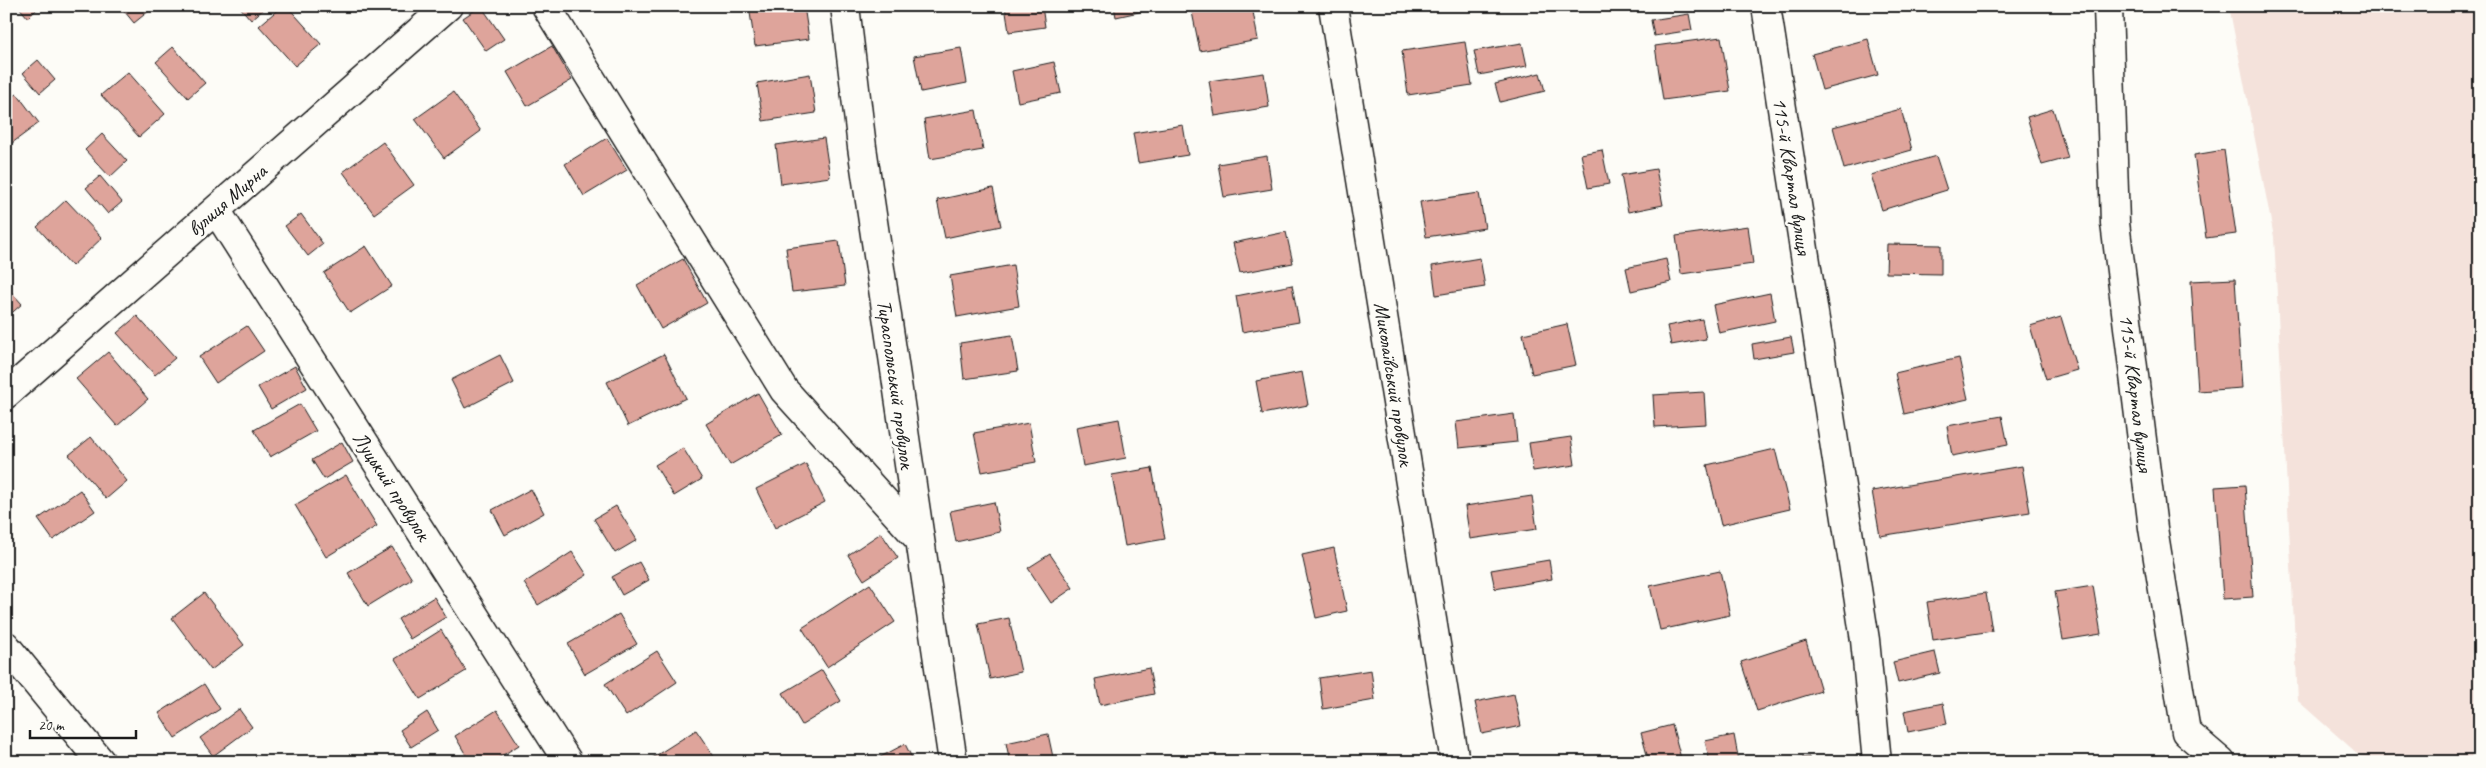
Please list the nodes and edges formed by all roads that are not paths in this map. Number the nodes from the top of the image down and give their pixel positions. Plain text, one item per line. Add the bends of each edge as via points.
1 (448, 6) edge
2 (546, 6) edge
3 (845, 6) edge
4 (1333, 6) edge
5 (1766, 6) edge
6 (2108, 6) edge
7 (216, 210) junction
8 (6, 394) edge
9 (918, 538) junction
10 (9, 661) edge
11 (101, 762) edge
12 (568, 762) edge
13 (953, 762) edge
14 (1455, 762) edge
15 (1877, 762) edge
16 (2221, 762) edge

1 - 7 street, вулиця Мирна
2 - 9 street via 784,390
3 - 9 street, Тираспольський провулок
4 - 14 street, Миколаївський провулок
5 - 15 street, 115-й Квартал вулиця via 1865,640
6 - 16 street, 115-й Квартал вулиця via 2115,224 2153,528 2186,732
7 - 8 street, вулиця Мирна
7 - 12 street, Луцький провулок
9 - 13 street, Тираспольський провулок
10 - 11 street

